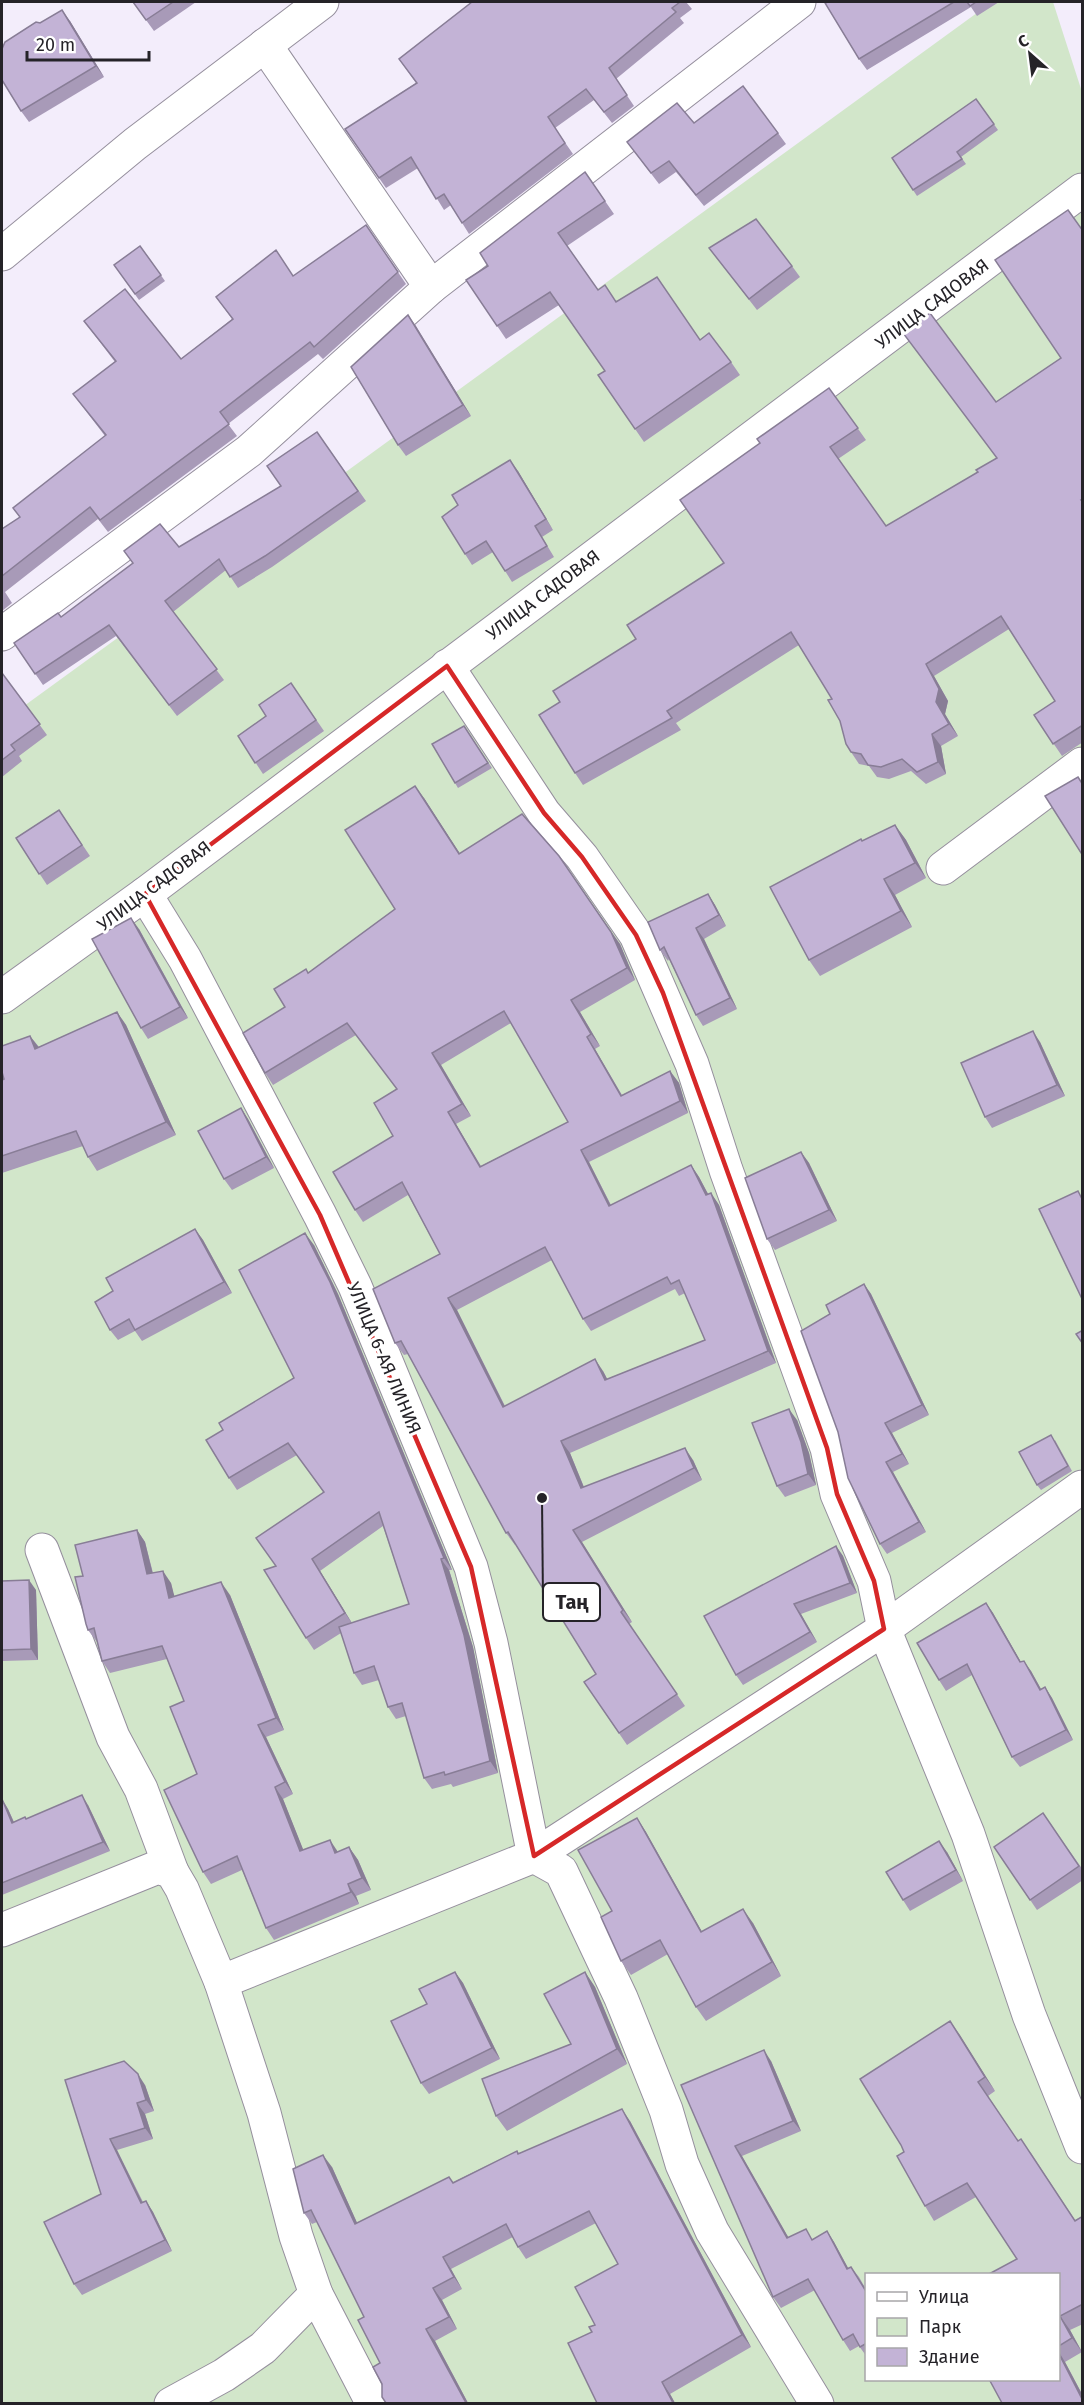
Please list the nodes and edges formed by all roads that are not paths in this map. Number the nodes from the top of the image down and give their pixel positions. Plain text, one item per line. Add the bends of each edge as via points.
1 (322, 2) edge
2 (800, 2) edge
3 (265, 45) junction
4 (1083, 190) edge
5 (2, 254) edge
6 (431, 287) junction
7 (2, 634) edge
8 (447, 666) junction
9 (1083, 764) edge
10 (944, 868) dead end
11 (146, 894) junction
12 (2, 997) edge
13 (1083, 1487) edge
14 (42, 1550) dead end
15 (884, 1629) junction
16 (534, 1856) junction
17 (172, 1872) junction
18 (2, 1930) edge
19 (221, 1982) junction
20 (1083, 2147) edge
21 (316, 2294) junction
22 (171, 2403) edge
23 (373, 2403) edge
24 (817, 2403) edge

1 - 3 street
2 - 6 street
3 - 5 street via 135,144
3 - 6 street
4 - 8 street, УЛИЦА САДОВАЯ
6 - 7 street via 249,451
8 - 11 street, УЛИЦА САДОВАЯ
8 - 15 street via 544,813 582,857 636,935 663,993 692,1064 726,1170 828,1448 837,1494 874,1581
9 - 10 street
11 - 12 street, УЛИЦА САДОВАЯ
11 - 16 street, УЛИЦА 6-АЯ ЛИНИЯ via 185,959 321,1215 355,1286 467,1557 491,1643
13 - 15 street
14 - 17 street via 113,1737 141,1789
15 - 16 street
15 - 20 street via 968,1834 1029,2015
16 - 19 street
16 - 24 street via 561,1871 621,1998 666,2110 682,2164 712,2231
17 - 18 street via 158,1867
17 - 19 street
19 - 21 street
21 - 22 street via 263,2348 224,2375
21 - 23 street

